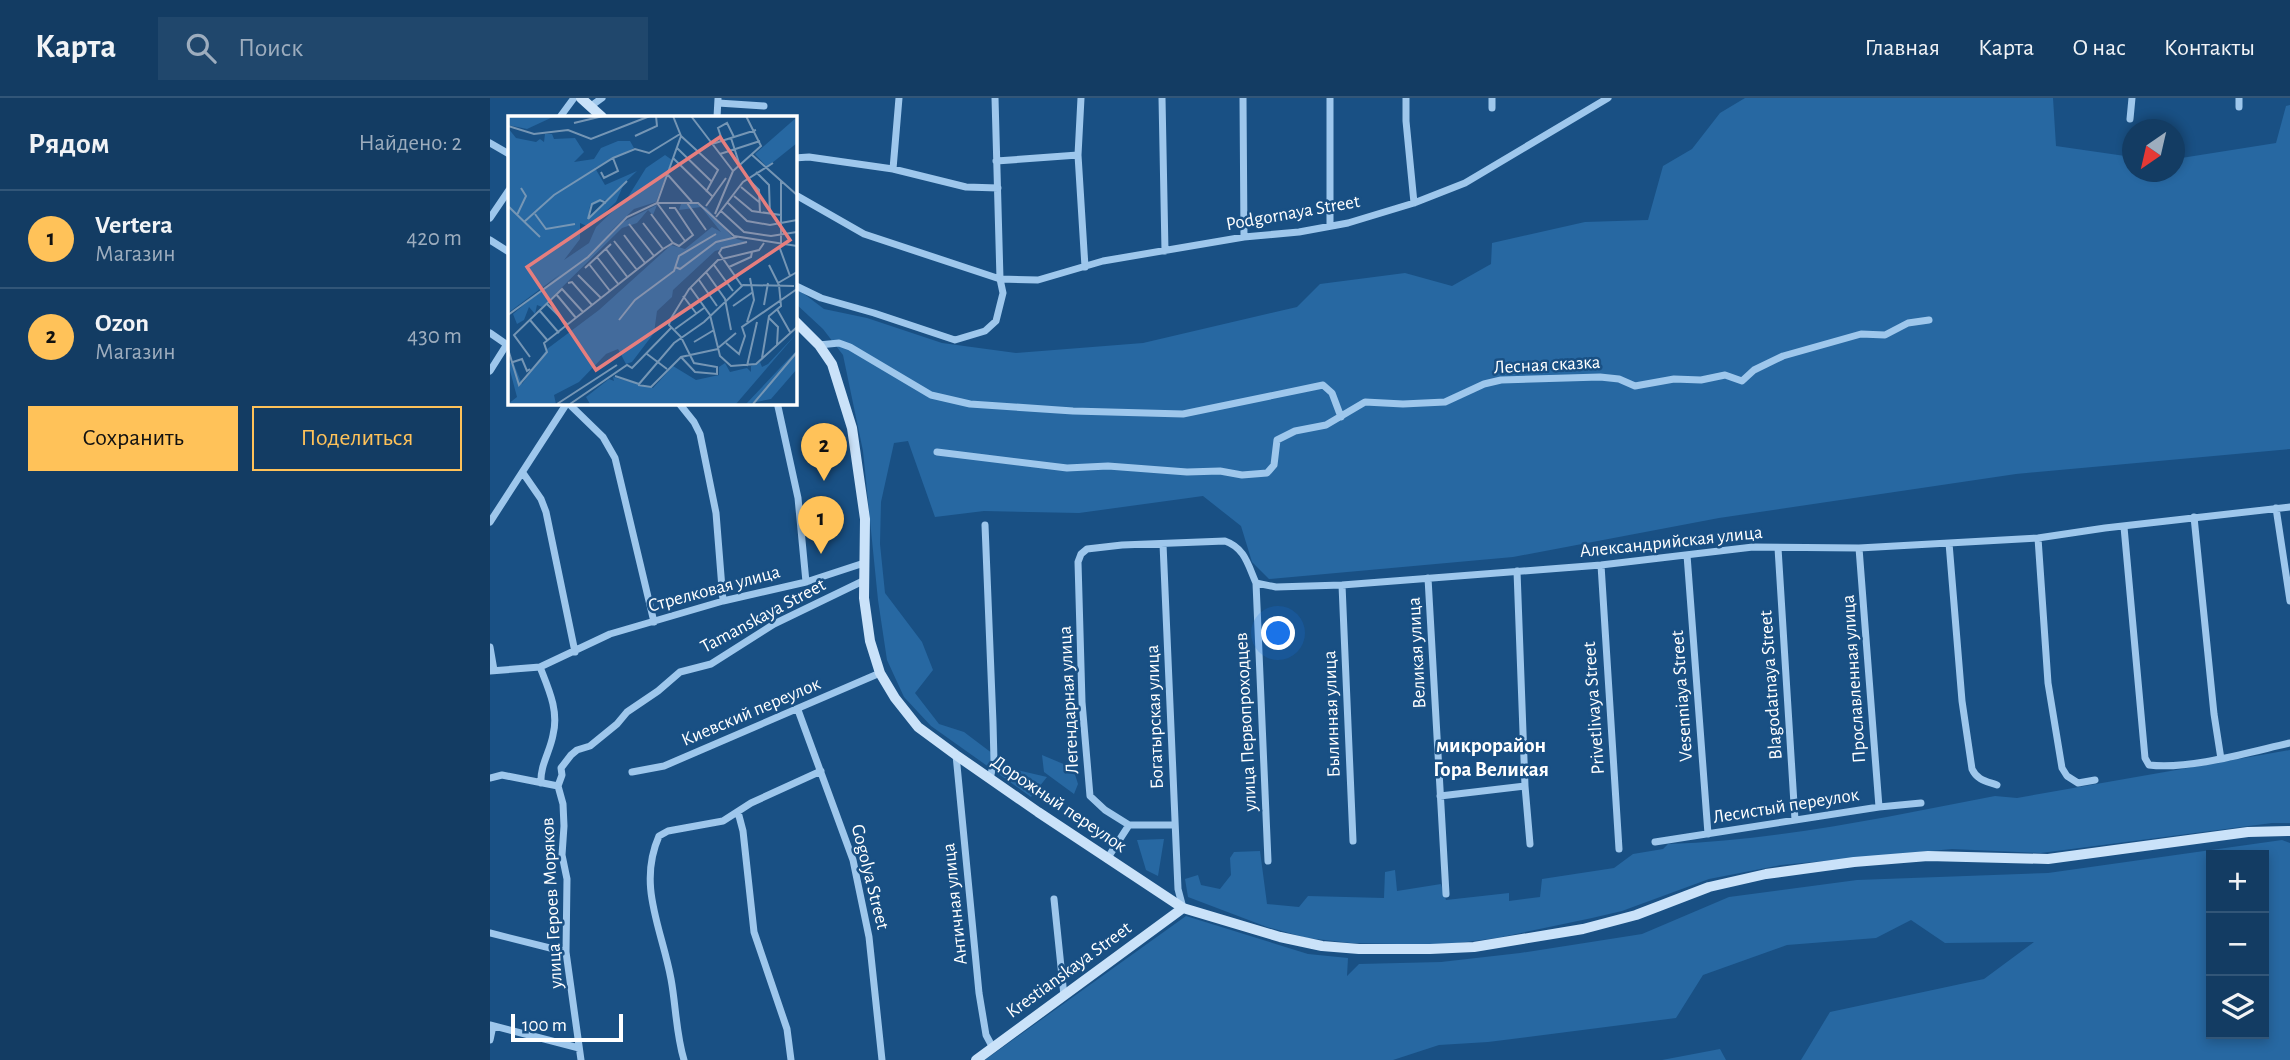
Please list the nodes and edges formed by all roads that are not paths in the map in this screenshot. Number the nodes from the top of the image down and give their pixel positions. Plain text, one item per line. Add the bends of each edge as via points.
1 (574, 98) edge
2 (580, 98) edge
3 (602, 98) edge
4 (899, 98) edge
5 (995, 98) edge
6 (1082, 98) edge
7 (1161, 98) edge
8 (1243, 98) edge
9 (1330, 98) edge
10 (1406, 98) edge
11 (1492, 98) edge
12 (1608, 98) edge
13 (2132, 98) edge
14 (2239, 98) edge
15 (718, 100) edge
16 (591, 106) junction
17 (764, 106) dead end
18 (2239, 107) dead end
19 (1492, 108) dead end
20 (561, 116) edge
21 (601, 116) edge
22 (2130, 119) dead end
23 (490, 143) edge
24 (508, 153) edge
25 (1078, 155) junction
26 (796, 158) edge
27 (996, 161) junction
28 (893, 169) junction
29 (998, 188) junction
30 (508, 191) edge
31 (796, 195) edge
32 (1414, 203) junction
33 (490, 218) edge
34 (1330, 226) junction
35 (1244, 237) junction
36 (490, 240) edge
37 (508, 250) edge
38 (1165, 251) junction
39 (1085, 267) junction
40 (1000, 279) junction
41 (796, 286) edge
42 (1929, 320) dead end
43 (796, 322) edge
44 (490, 333) edge
45 (508, 345) edge
46 (818, 345) junction
47 (490, 371) edge
48 (566, 404) edge
49 (568, 404) edge
50 (680, 404) edge
51 (777, 404) edge
52 (1341, 417) junction
53 (937, 452) dead end
54 (523, 473) junction
55 (2290, 507) edge
56 (2276, 508) junction
57 (2194, 517) junction
58 (490, 522) edge
59 (985, 524) dead end
60 (2124, 527) junction
61 (2038, 538) junction
62 (1949, 543) junction
63 (1163, 544) junction
64 (1778, 548) junction
65 (1859, 548) junction
66 (1687, 555) junction
67 (864, 562) junction
68 (1601, 565) junction
69 (1517, 571) junction
70 (1428, 578) junction
71 (864, 580) junction
72 (806, 582) junction
73 (1256, 583) junction
74 (1342, 585) junction
75 (723, 601) junction
76 (2290, 601) edge
77 (654, 622) junction
78 (490, 647) edge
79 (575, 652) junction
80 (540, 667) junction
81 (492, 671) edge
82 (880, 673) junction
83 (798, 709) junction
84 (2290, 743) edge
85 (956, 755) junction
86 (2221, 759) junction
87 (821, 771) junction
88 (632, 772) dead end
89 (990, 779) junction
90 (491, 780) edge
91 (2095, 780) dead end
92 (541, 783) junction
93 (1997, 785) dead end
94 (558, 786) junction
95 (1525, 786) junction
96 (1440, 796) junction
97 (1921, 803) dead end
98 (1879, 807) junction
99 (738, 812) junction
100 (1795, 820) junction
101 (1129, 825) junction
102 (1175, 825) junction
103 (2290, 831) edge
104 (1708, 834) junction
105 (1353, 841) dead end
106 (1655, 842) dead end
107 (1530, 844) dead end
108 (1619, 849) dead end
109 (1107, 859) junction
110 (1268, 861) dead end
111 (1446, 894) dead end
112 (1054, 899) dead end
113 (1183, 908) junction
114 (490, 933) edge
115 (566, 952) junction
116 (1064, 996) junction
117 (491, 1026) edge
118 (490, 1040) edge
119 (579, 1048) junction
120 (993, 1048) junction
121 (581, 1060) edge
122 (684, 1060) edge
123 (791, 1060) edge
124 (882, 1060) edge
125 (976, 1060) edge

1 - 20 street
2 - 16 main road
3 - 16 street
4 - 28 street
5 - 27 street
6 - 25 street
7 - 38 street
8 - 35 street
9 - 34 street
10 - 32 street
11 - 19 street
12 - 32 street, Podgornaya Street via 1465,183
13 - 22 street
14 - 18 street
15 - 17 street
16 - 21 main road
23 - 24 street
25 - 27 street
25 - 39 street
26 - 28 street
27 - 29 street
28 - 29 street via 966,187
29 - 40 street
30 - 33 street
31 - 40 street, Podgornaya Street via 864,234
32 - 34 street, Podgornaya Street
34 - 35 street, Podgornaya Street
35 - 38 street, Podgornaya Street
36 - 37 street
38 - 39 street, Podgornaya Street
39 - 40 street, Podgornaya Street via 1038,280
40 - 41 street via 1003,293 996,321 985,331 956,340
42 - 52 street, Лесная сказка via 1908,323 1885,335 1861,334 1783,356 1754,369 1742,381 1725,374 1635,386 1600,377 1501,380 1445,402 1365,402
43 - 46 main road, Дорожный переулок
44 - 45 street
45 - 47 street
46 - 52 street via 850,347 931,395 970,404 1183,414 1323,385 1332,393
46 - 67 main road, Дорожный переулок via 832,364 852,428 865,519
48 - 54 street
49 - 77 street via 603,438 615,458
50 - 75 street via 700,434 716,513
51 - 72 street via 797,498
52 - 53 street, Лесная сказка via 1277,440 1275,465 1267,473 1067,468
54 - 58 street
54 - 79 street via 546,512
55 - 56 street, Александрийская улица
56 - 57 street, Александрийская улица
56 - 76 street
57 - 60 street, Александрийская улица
57 - 86 street
59 - 89 street via 994,761
60 - 61 street, Александрийская улица
60 - 86 street via 2145,758 2149,765 2160,767
61 - 62 street, Александрийская улица
61 - 91 street via 2048,683 2062,768 2078,783
62 - 65 street, Александрийская улица
62 - 93 street via 1972,769 1981,780
63 - 73 street via 1225,541 1236,545
63 - 101 street, Легендарная улица via 1087,549 1078,562 1090,796
63 - 102 street, Богатырская улица
64 - 65 street, Александрийская улица
64 - 66 street, Александрийская улица
64 - 100 street, Blagodatnaya Street
65 - 98 street, Прославленная улица
66 - 68 street, Александрийская улица
66 - 104 street, Vesenniaya Street
67 - 71 main road, Дорожный переулок
67 - 72 street, Стрелковая улица
68 - 69 street, Александрийская улица
68 - 108 street, Privetlivaya Street
69 - 70 street, Александрийская улица
69 - 95 street
70 - 74 street, Александрийская улица
70 - 96 street, Великая улица
71 - 82 main road, Дорожный переулок via 870,641
71 - 94 street, Tamanskaya Street via 774,624 711,664 680,672 590,746 571,755 561,768
72 - 75 street, Стрелковая улица
73 - 74 street, Александрийская улица via 1276,587
73 - 110 street, улица Первопроходцев
74 - 105 street, Былинная улица
75 - 77 street, Стрелковая улица
77 - 79 street, Стрелковая улица via 610,634
78 - 81 street
79 - 80 street, Стрелковая улица
80 - 81 street, Стрелковая улица
80 - 92 street via 556,712
82 - 83 street, Киевский переулок
82 - 85 main road, Дорожный переулок via 918,727
83 - 87 street, Gogolya Street
83 - 88 street, Киевский переулок via 664,766
84 - 86 street
85 - 89 main road, Дорожный переулок
85 - 120 street, Античная улица via 979,993 986,1035
87 - 99 street
87 - 124 street, Gogolya Street via 853,860 864,911
89 - 109 main road, Дорожный переулок
90 - 92 street via 502,775
92 - 94 street
94 - 115 street, улица Героев Моряков via 564,815
95 - 96 street
95 - 107 street
96 - 111 street, Великая улица
97 - 98 street, Лесистый переулок
98 - 100 street, Лесистый переулок
99 - 122 street via 723,821 668,831 659,836 652,855 649,891 671,979
99 - 123 street via 754,932 787,1029
100 - 104 street, Лесистый переулок
101 - 102 street
101 - 109 street
102 - 113 street, Богатырская улица
103 - 113 main road, Дорожный переулок via 2248,832 2048,859 1928,856 1841,863 1709,887 1583,929 1474,947 1322,946
104 - 106 street, Лесистый переулок
109 - 113 main road, Дорожный переулок
112 - 116 street
113 - 116 main road, Krestianskaya Street
114 - 115 street
115 - 119 street, улица Героев Моряков
116 - 120 main road, Krestianskaya Street
117 - 118 street
117 - 119 street
119 - 121 street, улица Героев Моряков
120 - 125 main road, Krestianskaya Street

